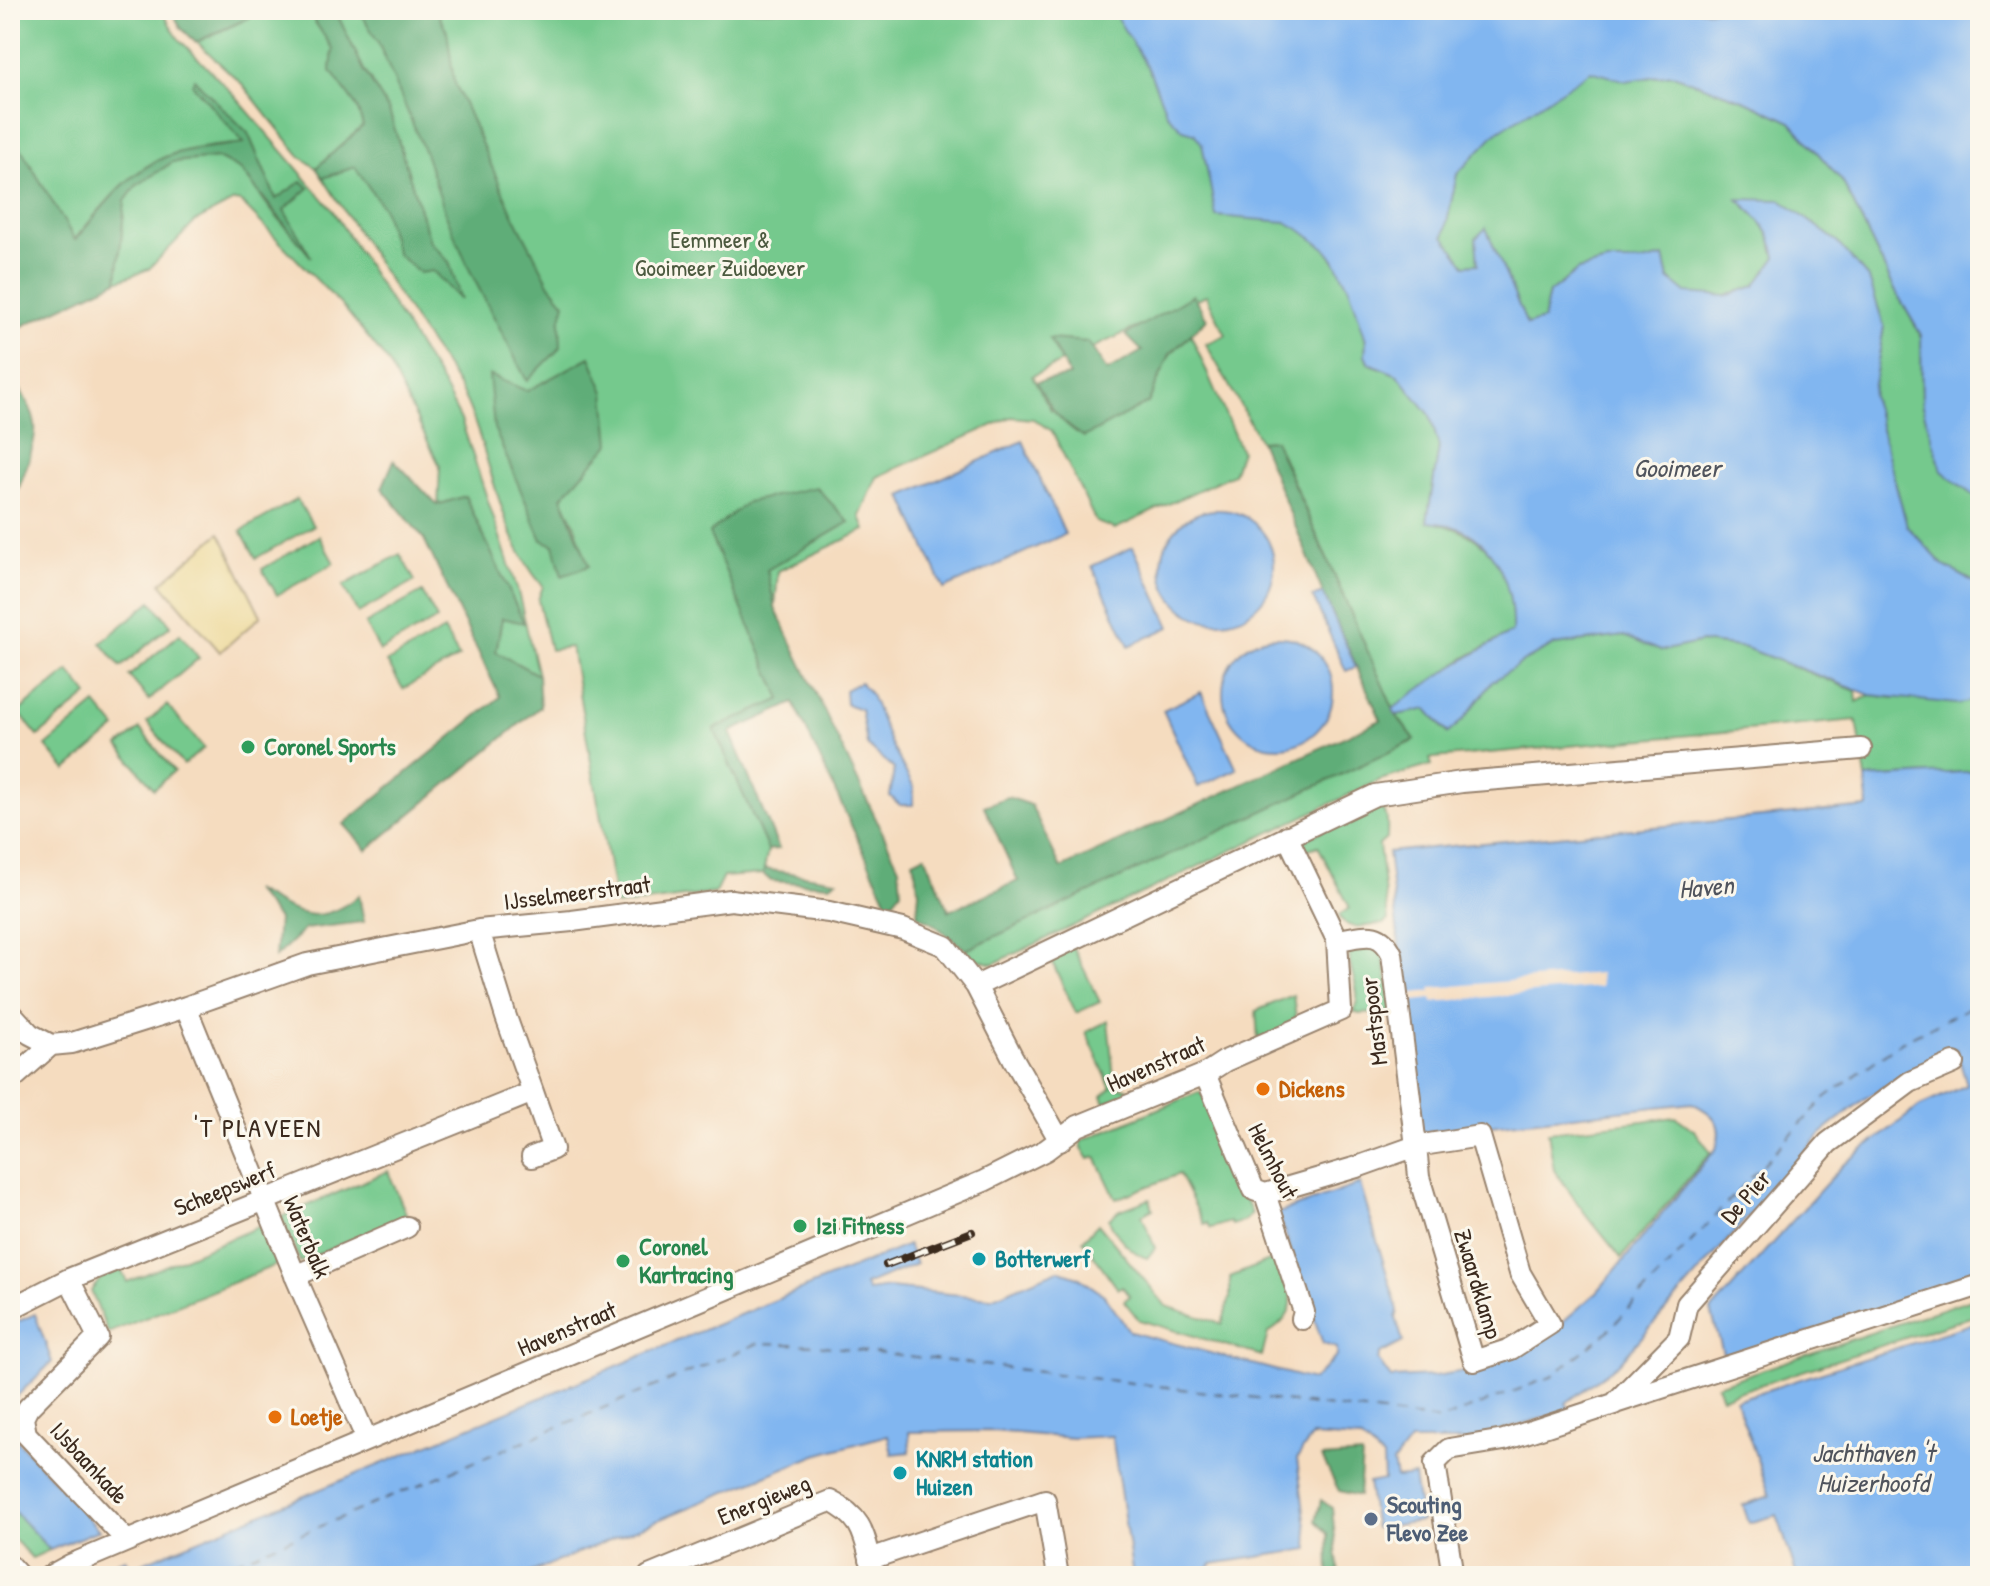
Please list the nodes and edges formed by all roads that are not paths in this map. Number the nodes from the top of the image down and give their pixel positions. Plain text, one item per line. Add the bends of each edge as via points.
1 (1861, 749) dead end
2 (1287, 836) junction
3 (479, 930) junction
4 (1337, 940) junction
5 (976, 986) junction
6 (186, 1007) junction
7 (10, 1012) edge
8 (51, 1045) junction
9 (1954, 1063) dead end
10 (1205, 1074) junction
11 (10, 1081) edge
12 (533, 1092) junction
13 (1060, 1141) junction
14 (1416, 1146) junction
15 (532, 1157) dead end
16 (1265, 1194) junction
17 (264, 1201) junction
18 (407, 1227) dead end
19 (295, 1276) junction
20 (69, 1279) junction
21 (1980, 1285) edge
22 (10, 1309) edge
23 (1302, 1319) dead end
24 (1614, 1404) junction
25 (367, 1440) junction
26 (127, 1541) junction
27 (10, 1566) edge
28 (872, 1568) edge
29 (19, 1576) edge
30 (50, 1576) edge
31 (649, 1576) edge
32 (1058, 1576) edge
33 (1453, 1576) edge

1 - 2 street via 1435,784 1375,795
2 - 4 street
2 - 5 street
3 - 5 street, IJsselmeerstraat via 731,900 829,912 903,929 945,946
3 - 6 street, IJsselmeerstraat via 307,964
3 - 12 street
4 - 10 street, Havenstraat via 1341,1010
4 - 14 street, Mastspoor via 1374,935 1386,941 1392,954
5 - 13 street, IJsselmeerstraat
6 - 8 street, IJsselmeerstraat
6 - 17 street, Waterbalk
7 - 8 street via 30,1034
8 - 11 street
9 - 24 street, De Pier via 1910,1082 1828,1143 1687,1304 1679,1338
10 - 13 street, Havenstraat via 1078,1126
10 - 16 street, Helmhout via 1254,1190
12 - 15 street via 553,1149
12 - 17 street, Scheepswerf
13 - 25 street, Havenstraat via 984,1181
14 - 14 street, Zwaardklamp via 1419,1177 1474,1361 1511,1349 1550,1324 1520,1273 1480,1136
14 - 16 street
16 - 23 street, Helmhout
17 - 19 street, Waterbalk
17 - 20 street, Scheepswerf
18 - 19 street
19 - 25 street, Waterbalk
20 - 22 street
20 - 26 street, IJsbaankade via 98,1337 28,1408 23,1418 26,1434
21 - 24 street, De Pier
24 - 33 street, De Pier via 1504,1440 1449,1449 1435,1463
25 - 26 street, Havenstraat
26 - 30 street, Havenstraat
27 - 29 street
28 - 31 street, Energieweg via 854,1515 830,1501
28 - 32 street, Energieweg via 1045,1500

